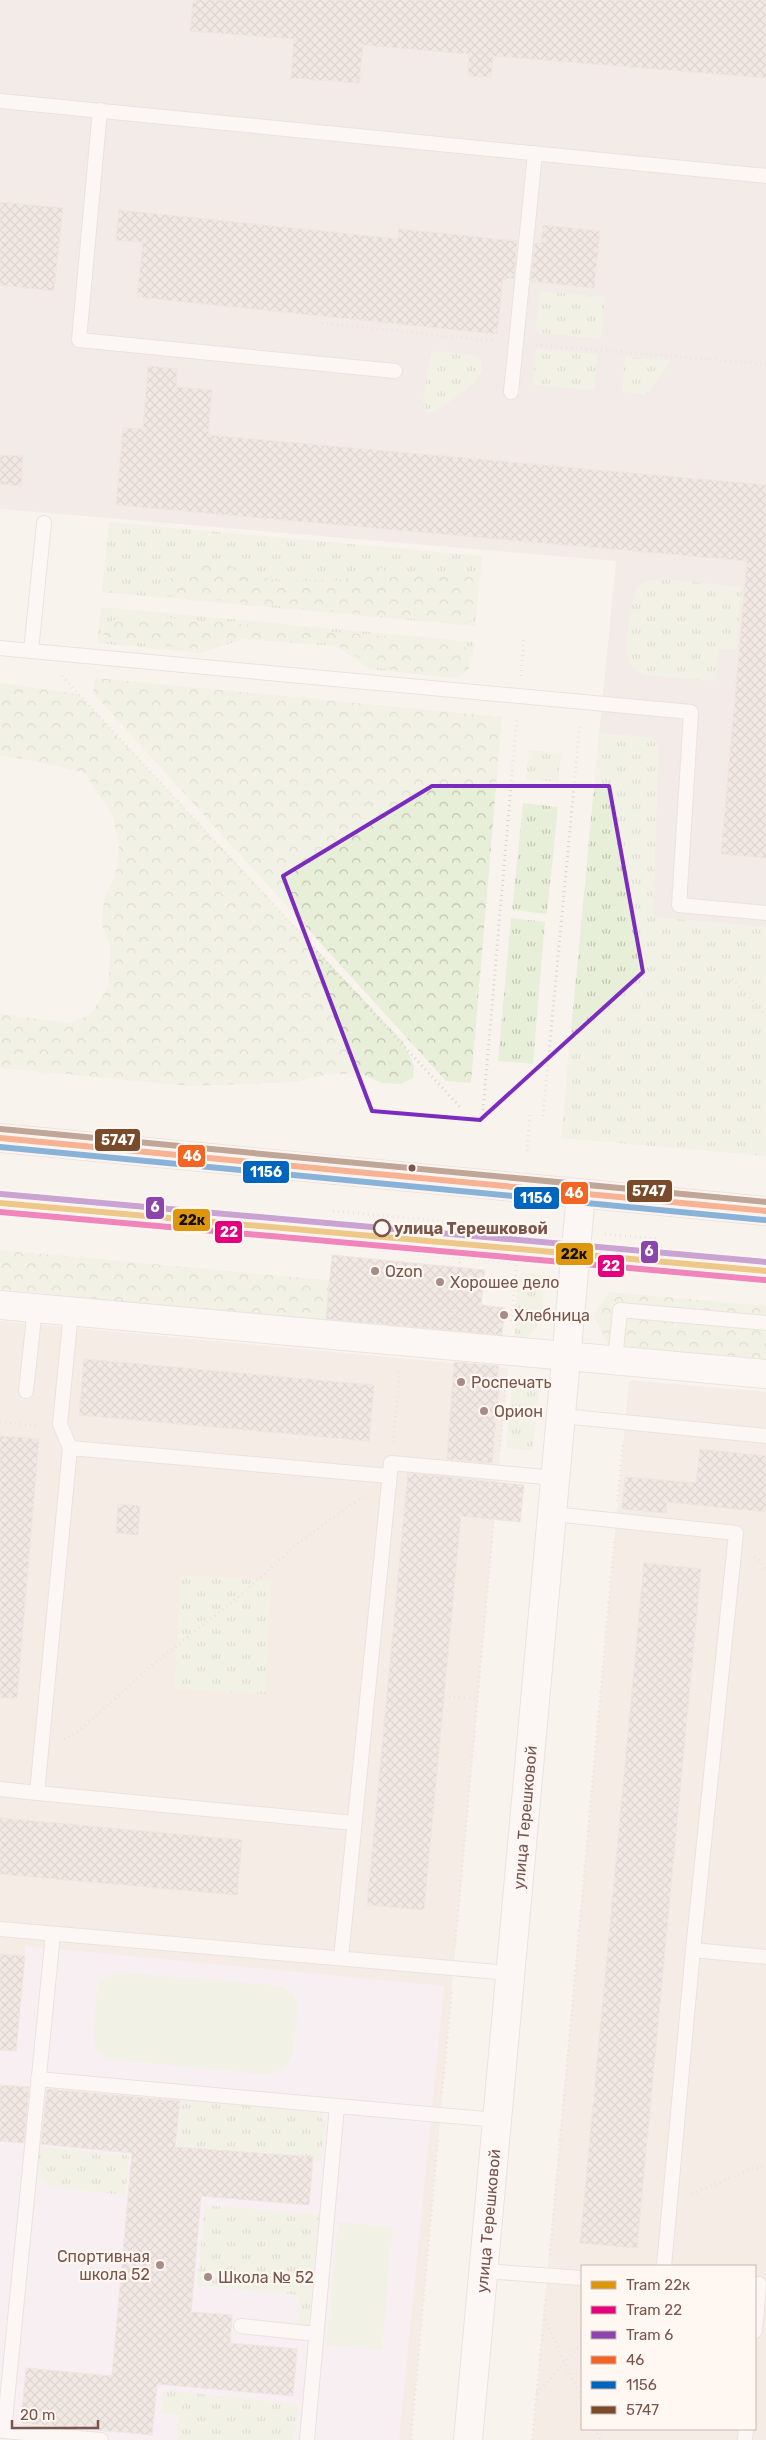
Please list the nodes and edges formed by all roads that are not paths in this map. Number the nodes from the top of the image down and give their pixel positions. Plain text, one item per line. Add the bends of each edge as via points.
1 (0, 101) edge
2 (100, 110) junction
3 (534, 153) junction
4 (766, 176) edge
5 (395, 372) dead end
6 (511, 392) dead end
7 (44, 524) dead end
8 (0, 648) edge
9 (35, 652) junction
10 (766, 913) edge
11 (0, 1138) edge
12 (581, 1194) junction
13 (766, 1211) edge
14 (0, 1305) edge
15 (35, 1308) junction
16 (71, 1312) junction
17 (766, 1323) edge
18 (567, 1356) junction
19 (615, 1360) junction
20 (766, 1374) edge
21 (26, 1391) dead end
22 (549, 1418) junction
23 (766, 1436) edge
24 (70, 1448) junction
25 (390, 1469) junction
26 (556, 1478) junction
27 (553, 1514) junction
28 (0, 1789) edge
29 (37, 1792) junction
30 (354, 1823) junction
31 (0, 1929) edge
32 (53, 1934) junction
33 (693, 1950) junction
34 (766, 1957) edge
35 (341, 1958) junction
36 (510, 1973) junction
37 (38, 2079) junction
38 (337, 2106) junction
39 (497, 2120) junction
40 (664, 2265) edge
41 (484, 2271) junction
42 (581, 2278) edge
43 (760, 2285) edge
44 (756, 2323) edge
45 (241, 2326) dead end
46 (316, 2334) junction
47 (4, 2436) edge
48 (101, 2440) edge
49 (307, 2440) edge
50 (468, 2440) edge

1 - 2 lane
2 - 3 lane
2 - 5 lane via 79,340
3 - 4 lane
3 - 6 lane
7 - 9 lane
8 - 9 lane
9 - 10 lane via 691,712 678,905
11 - 12 main road
12 - 13 main road
12 - 18 street, улица Терешковой
14 - 15 street
15 - 16 street
15 - 21 lane
16 - 18 street
16 - 24 lane via 60,1424
17 - 19 lane via 620,1310
18 - 19 street
18 - 22 street, улица Терешковой
19 - 20 street
22 - 23 lane
22 - 26 street, улица Терешковой
24 - 25 lane
24 - 29 lane
25 - 26 lane
25 - 30 lane
26 - 27 street, улица Терешковой
27 - 33 lane via 736,1532
27 - 36 street, улица Терешковой
28 - 29 lane
29 - 30 lane
30 - 35 lane
31 - 32 lane
32 - 35 lane
32 - 37 lane
33 - 34 lane
33 - 40 lane
35 - 36 lane
36 - 39 street, улица Терешковой
37 - 38 lane
37 - 47 lane
38 - 39 lane
38 - 46 lane
39 - 41 street, улица Терешковой
41 - 42 lane
41 - 50 street, улица Терешковой
43 - 44 lane
45 - 46 lane
46 - 49 lane
47 - 48 lane

